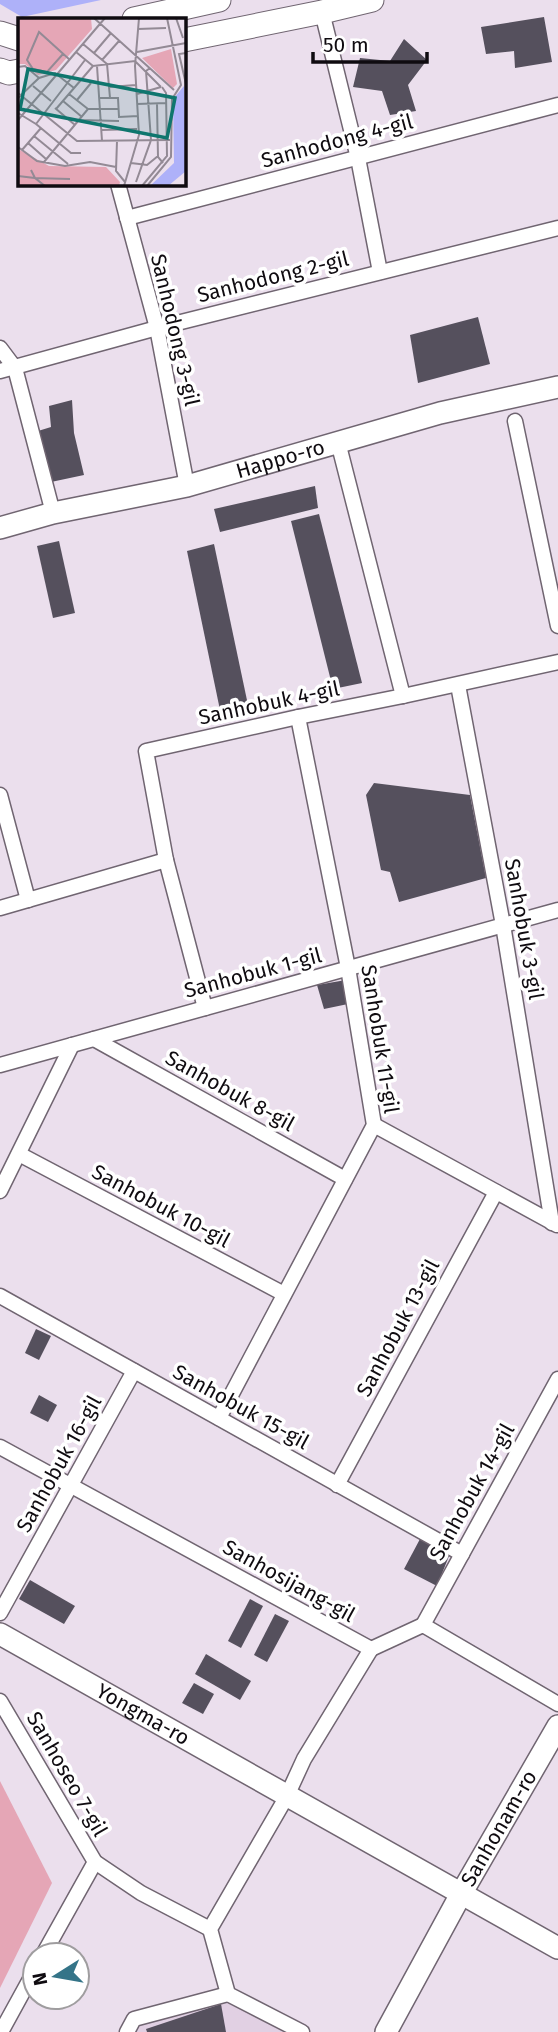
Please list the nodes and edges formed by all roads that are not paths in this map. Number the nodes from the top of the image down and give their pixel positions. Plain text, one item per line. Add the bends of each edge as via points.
1 (219, 0) edge
2 (372, 0) edge
3 (322, 12) junction
4 (138, 18) edge
5 (0, 33) edge
6 (18, 39) edge
7 (186, 40) edge
8 (558, 105) edge
9 (358, 158) junction
10 (119, 186) edge
11 (127, 218) junction
12 (558, 228) edge
13 (380, 272) junction
14 (157, 328) junction
15 (0, 348) edge
16 (7, 370) edge
17 (558, 387) edge
18 (515, 421) dead end
19 (338, 442) junction
20 (187, 486) junction
21 (53, 513) junction
22 (0, 528) edge
23 (558, 626) edge
24 (558, 662) edge
25 (458, 685) junction
26 (403, 696) junction
27 (298, 717) junction
28 (0, 795) edge
29 (166, 860) junction
30 (28, 900) junction
31 (0, 908) edge
32 (558, 910) edge
33 (503, 925) junction
34 (348, 968) junction
35 (205, 1008) junction
36 (94, 1039) junction
37 (72, 1045) junction
38 (0, 1065) edge
39 (374, 1125) junction
40 (19, 1154) junction
41 (345, 1179) junction
42 (0, 1191) edge
43 (496, 1192) junction
44 (555, 1225) edge
45 (284, 1294) junction
46 (0, 1296) edge
47 (134, 1371) junction
48 (558, 1379) edge
49 (219, 1418) junction
50 (0, 1447) edge
51 (337, 1485) junction
52 (72, 1486) junction
53 (462, 1554) junction
54 (0, 1613) edge
55 (424, 1625) junction
56 (0, 1634) edge
57 (371, 1649) junction
58 (0, 1701) edge
59 (558, 1704) edge
60 (558, 1726) edge
61 (287, 1796) junction
62 (95, 1862) junction
63 (461, 1894) junction
64 (210, 1929) junction
65 (51, 1941) edge
66 (558, 1948) edge
67 (228, 1994) junction
68 (21, 1996) edge
69 (1, 2032) edge
70 (127, 2032) edge
71 (302, 2032) edge
72 (386, 2032) edge

1 - 4 main road
2 - 3 main road
3 - 7 main road
3 - 9 street
5 - 6 main road
8 - 9 street, Sanhodong 4-gil
9 - 11 street, Sanhodong 4-gil
9 - 13 street
10 - 11 street, Sanhodong 3-gil
11 - 14 street, Sanhodong 3-gil
12 - 13 street, Sanhodong 2-gil
13 - 14 street, Sanhodong 2-gil
14 - 16 street, Sanhodong 2-gil
14 - 20 street, Sanhodong 3-gil
15 - 16 street
16 - 21 street
17 - 19 main road, Happo-ro
18 - 23 street
19 - 20 main road, Happo-ro
19 - 26 street
20 - 21 main road, Happo-ro
21 - 22 main road, Happo-ro
24 - 25 street, Sanhobuk 4-gil
25 - 26 street, Sanhobuk 4-gil
25 - 33 street, Sanhobuk 3-gil
26 - 27 street, Sanhobuk 4-gil
27 - 29 street, Sanhobuk 4-gil via 146,751
27 - 34 street, Sanhobuk 11-gil
28 - 30 street
29 - 30 street
29 - 35 street, Sanhobuk 4-gil
30 - 31 street
32 - 33 street, Sanhobuk 1-gil
33 - 34 street, Sanhobuk 1-gil
33 - 44 street, Sanhobuk 3-gil
34 - 35 street, Sanhobuk 1-gil
34 - 39 street, Sanhobuk 11-gil
35 - 36 street, Sanhobuk 1-gil
36 - 37 street, Sanhobuk 1-gil
36 - 41 street, Sanhobuk 8-gil
37 - 38 street, Sanhobuk 1-gil
37 - 40 street
39 - 41 street, Sanhobuk 11-gil
39 - 43 street
40 - 42 street
40 - 45 street, Sanhobuk 10-gil
41 - 45 street, Sanhobuk 11-gil
43 - 44 street
43 - 51 street, Sanhobuk 13-gil
45 - 49 street, Sanhobuk 11-gil
46 - 47 street, Sanhobuk 15-gil
47 - 49 street, Sanhobuk 15-gil
47 - 52 street, Sanhobuk 16-gil
48 - 53 street, Sanhobuk 14-gil
49 - 51 street, Sanhobuk 15-gil
50 - 52 street, Sanhosijang-gil
51 - 53 street, Sanhobuk 15-gil
52 - 54 street, Sanhobuk 16-gil
52 - 57 street, Sanhosijang-gil
53 - 55 street, Sanhobuk 14-gil
55 - 57 street
55 - 59 street
56 - 61 main road, Yongma-ro
57 - 61 street via 304,1759
58 - 62 street, Sanhoseo 7-gil
60 - 63 main road, Sanhonam-ro
61 - 63 main road, Yongma-ro
61 - 64 street
62 - 64 street, Sanhoseo 7-gil via 141,1894
62 - 65 street
63 - 66 main road, Yongma-ro
63 - 72 main road, Sanhonam-ro
64 - 67 street
67 - 70 street via 134,2019
67 - 71 street
68 - 69 street

